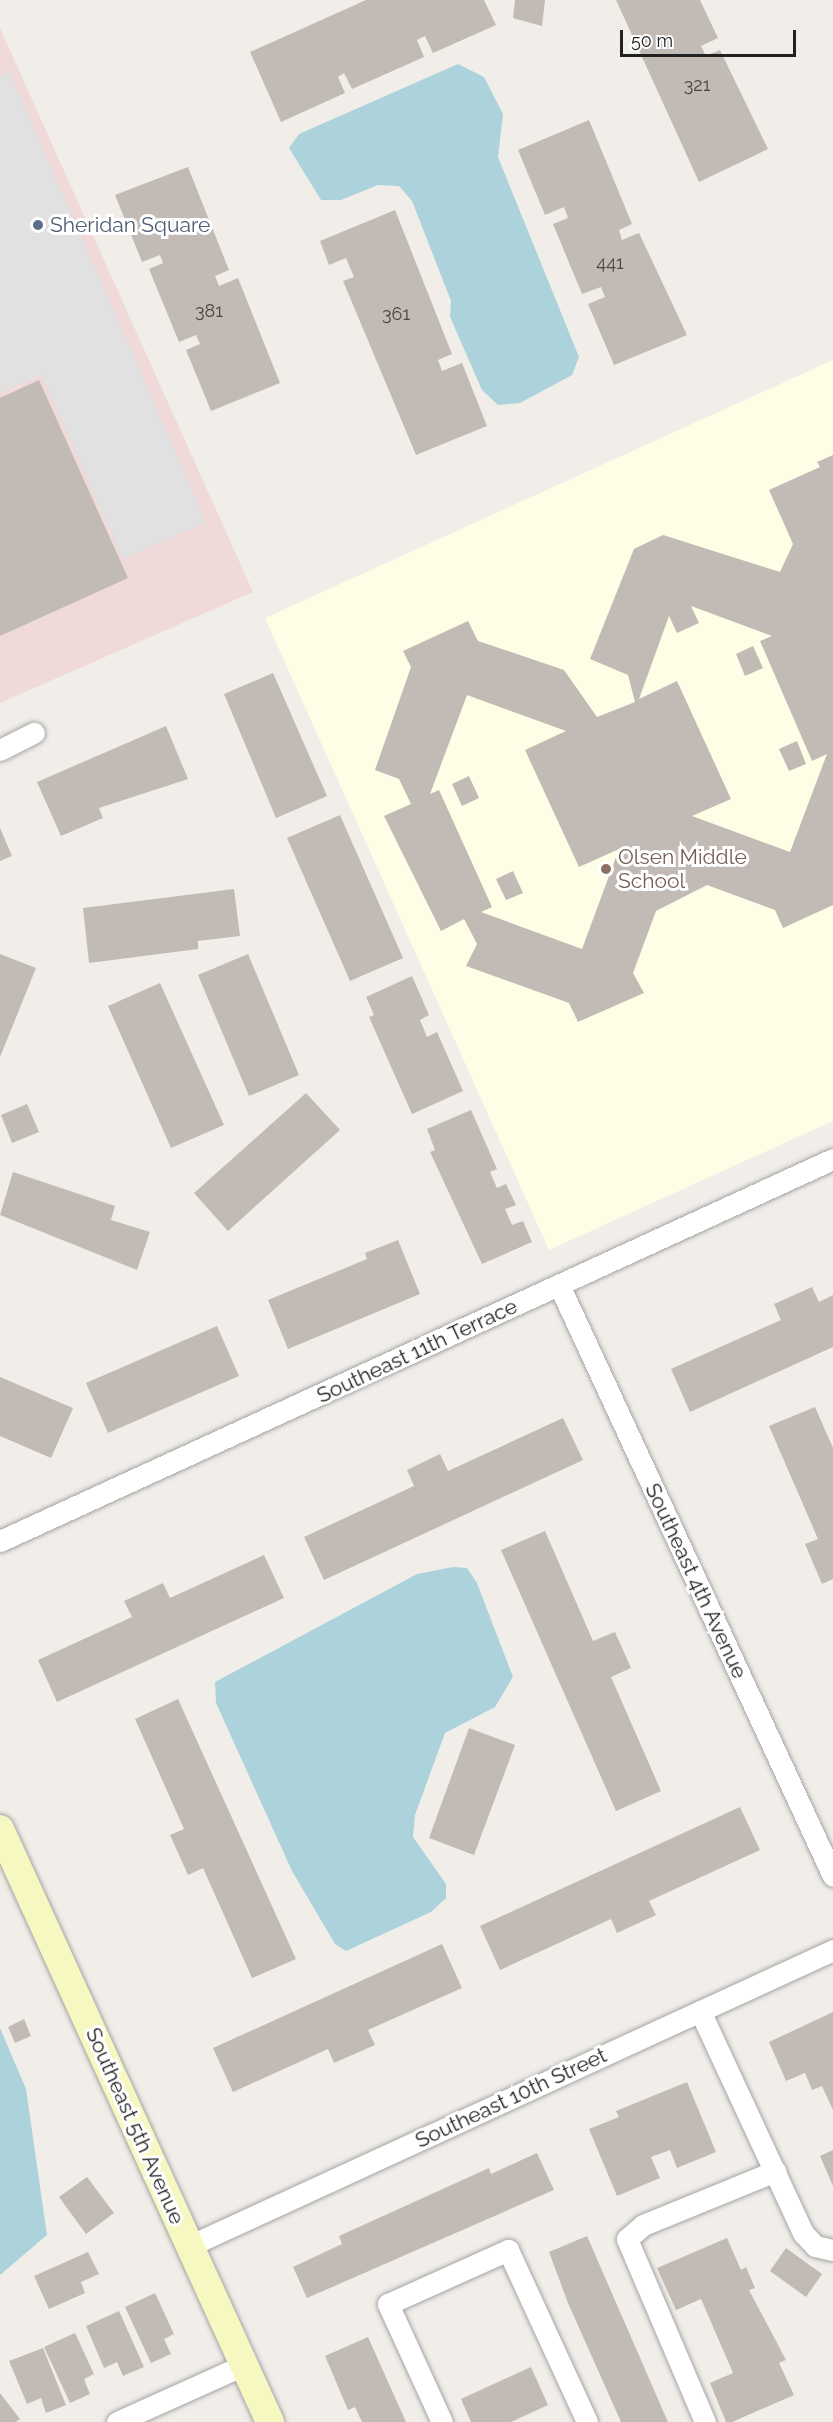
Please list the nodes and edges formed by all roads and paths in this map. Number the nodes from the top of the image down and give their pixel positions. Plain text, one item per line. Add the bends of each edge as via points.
1 (34, 734) dead end
2 (0, 750) edge
3 (833, 1159) edge
4 (559, 1286) junction
5 (0, 1541) edge
6 (0, 1829) edge
7 (833, 1876) edge
8 (833, 1950) edge
9 (700, 2011) junction
10 (775, 2171) junction
11 (189, 2246) junction
12 (833, 2250) edge
13 (244, 2365) junction
14 (117, 2422) edge
15 (270, 2422) edge
16 (442, 2422) edge
17 (587, 2422) edge
18 (705, 2422) edge

1 - 2 street
3 - 4 street, Southeast 11th Terrace
4 - 5 street, Southeast 11th Terrace
4 - 7 street, Southeast 4th Avenue
6 - 11 street, Southeast 5th Avenue
8 - 9 street, Southeast 10th Street
9 - 10 street
9 - 11 street, Southeast 10th Street
10 - 12 street via 803,2233 815,2246
10 - 18 street via 643,2225 627,2239
11 - 13 street, Southeast 5th Avenue
13 - 14 street
13 - 15 street, Southeast 5th Avenue
16 - 17 street via 388,2304 508,2250

